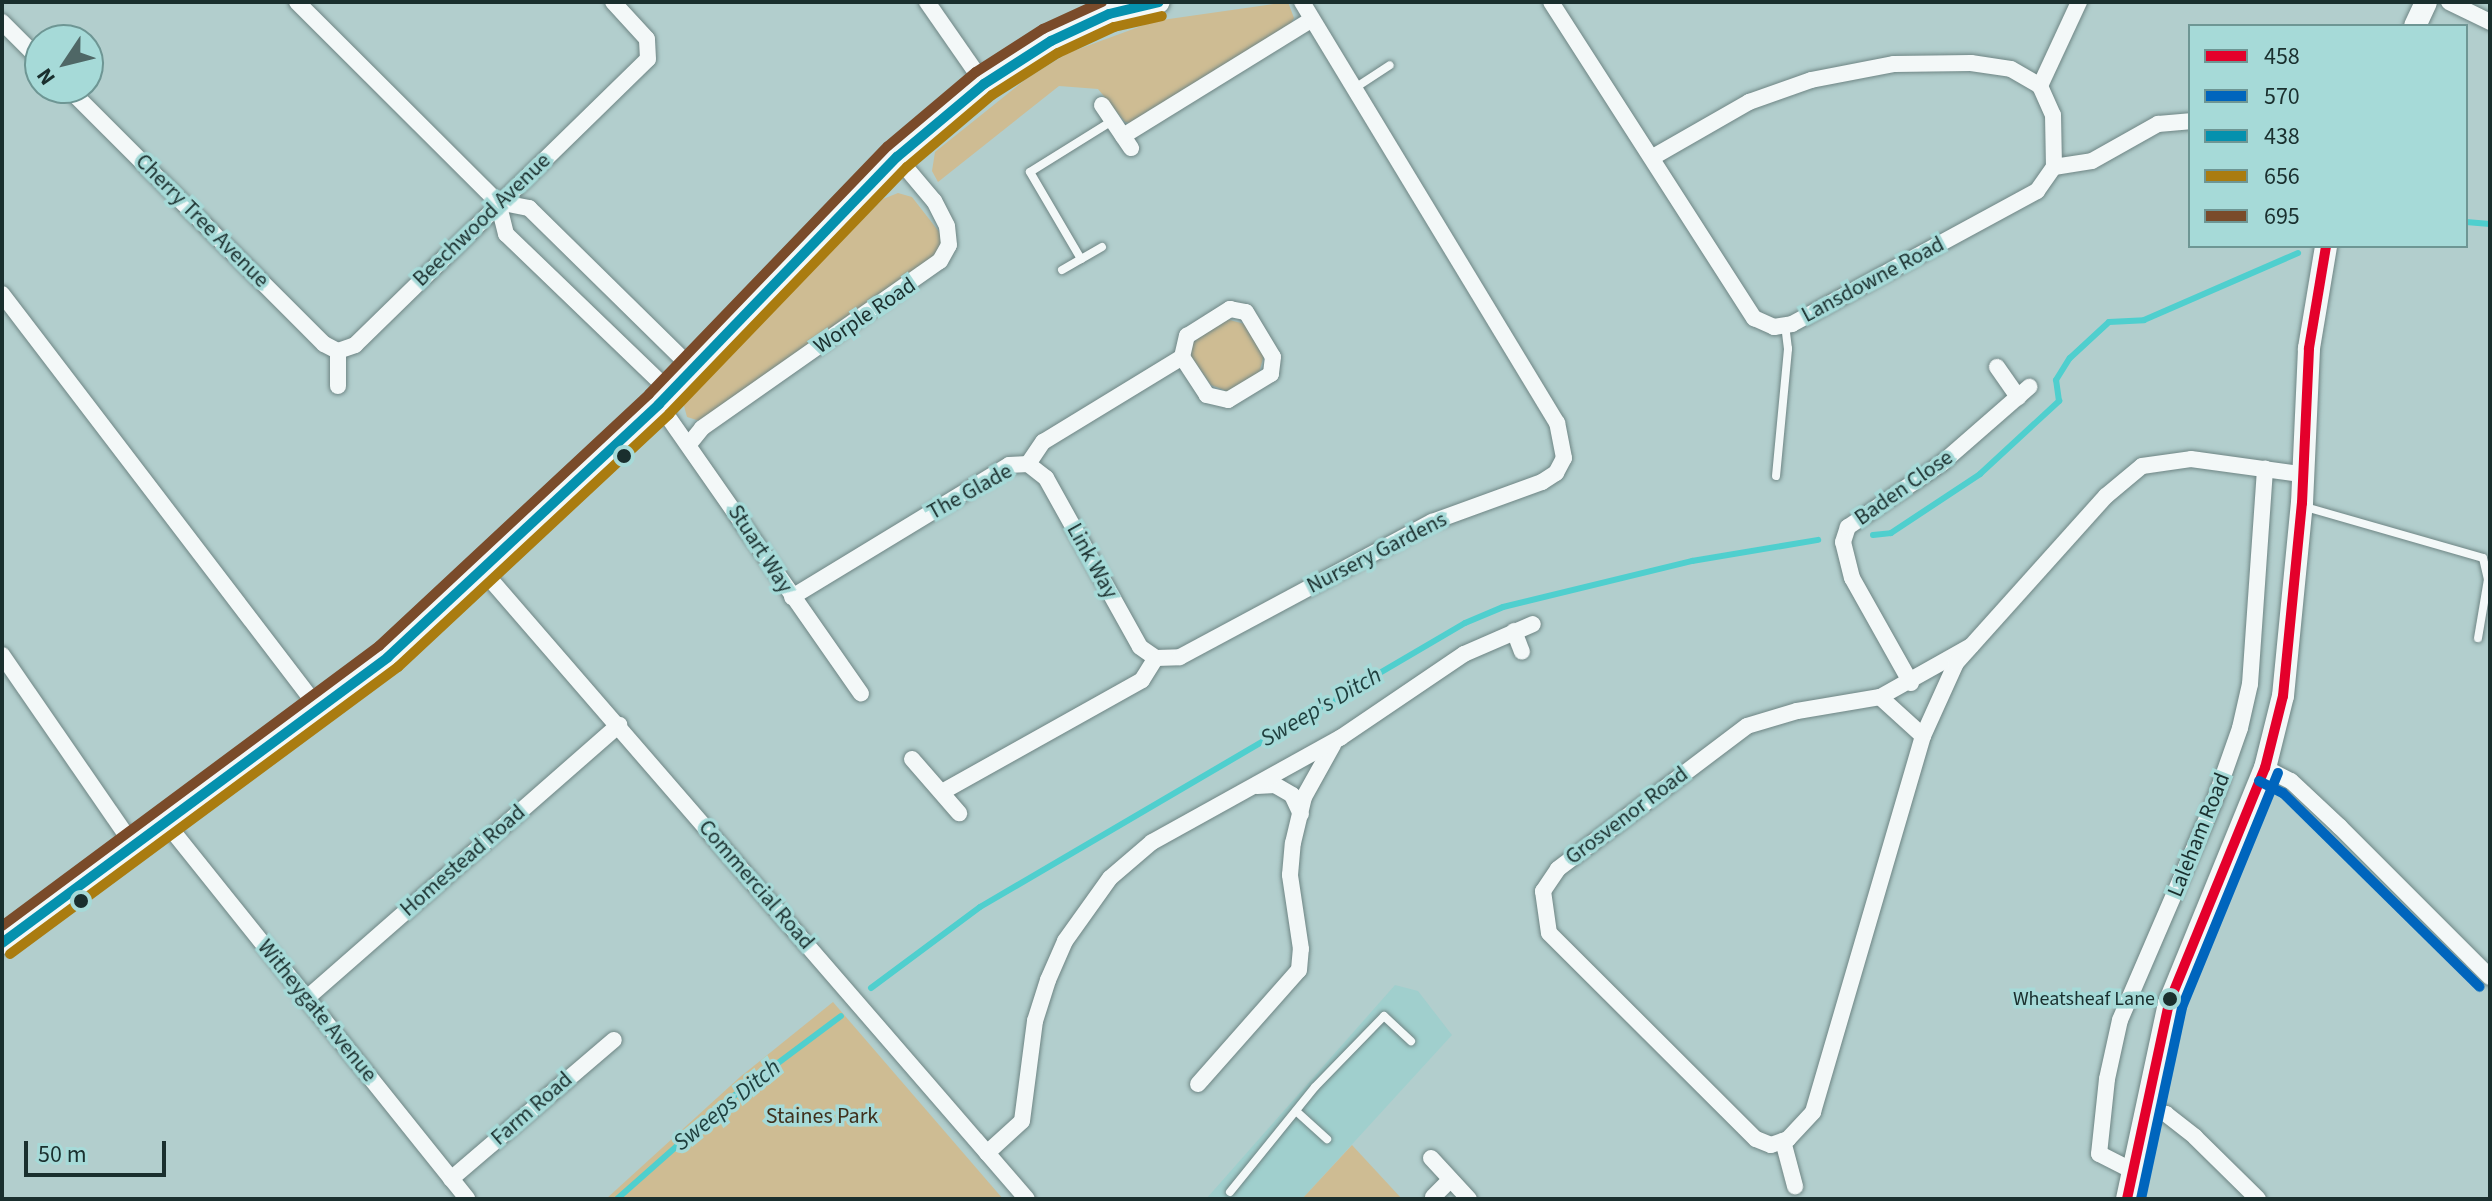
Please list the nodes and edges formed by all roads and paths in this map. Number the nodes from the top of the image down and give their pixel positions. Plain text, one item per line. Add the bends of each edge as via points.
1 (297, 2) edge
2 (613, 2) edge
3 (927, 2) edge
4 (1159, 2) edge
5 (1302, 2) edge
6 (1551, 2) edge
7 (2079, 2) edge
8 (2426, 2) edge
9 (2449, 2) edge
10 (1309, 21) junction
11 (2, 22) edge
12 (2490, 22) edge
13 (2416, 24) edge
14 (24, 44) edge
15 (1390, 65) dead end
16 (984, 84) junction
17 (2040, 86) junction
18 (1352, 90) junction
19 (84, 104) edge
20 (1102, 105) dead end
21 (1112, 121) junction
22 (2188, 121) edge
23 (897, 157) junction
24 (1653, 157) junction
25 (2054, 167) junction
26 (498, 202) junction
27 (1102, 247) dead end
28 (2326, 248) edge
29 (1081, 259) junction
30 (1062, 270) dead end
31 (2, 294) edge
32 (1785, 326) junction
33 (338, 351) junction
34 (1182, 357) junction
35 (1997, 367) dead end
36 (693, 369) junction
37 (338, 386) dead end
38 (664, 398) junction
39 (690, 443) junction
40 (1028, 464) junction
41 (2265, 469) junction
42 (2301, 474) junction
43 (1776, 476) dead end
44 (2301, 506) junction
45 (484, 572) junction
46 (792, 597) junction
47 (1533, 624) dead end
48 (1514, 631) junction
49 (2478, 638) dead end
50 (1971, 646) junction
51 (1522, 652) dead end
52 (2, 655) edge
53 (1156, 658) junction
54 (1911, 683) junction
55 (861, 694) dead end
56 (1880, 697) junction
57 (319, 709) junction
58 (619, 725) junction
59 (1923, 736) junction
60 (1340, 738) junction
61 (912, 759) dead end
62 (2265, 768) junction
63 (1252, 787) junction
64 (942, 792) junction
65 (959, 813) dead end
66 (1301, 814) junction
67 (167, 824) junction
68 (135, 848) junction
69 (2, 943) edge
70 (2490, 977) edge
71 (307, 998) junction
72 (614, 1040) dead end
73 (1411, 1041) dead end
74 (1198, 1084) dead end
75 (2146, 1109) junction
76 (1296, 1111) junction
77 (1327, 1139) dead end
78 (1783, 1141) junction
79 (987, 1153) junction
80 (1431, 1158) dead end
81 (2133, 1171) junction
82 (451, 1179) junction
83 (1450, 1180) junction
84 (1795, 1186) dead end
85 (1230, 1192) dead end
86 (1433, 1197) edge
87 (467, 1199) edge
88 (1027, 1199) edge
89 (1469, 1199) edge
90 (2127, 1199) edge
91 (2258, 1199) edge

1 - 26 street
2 - 26 street, Beechwood Avenue via 647,39 648,59
3 - 16 street
4 - 16 street via 1109,14 1051,41
5 - 10 street, Nursery Gardens
6 - 24 street, Lansdowne Road
7 - 17 street
8 - 13 street
9 - 12 street
10 - 18 street, Nursery Gardens
10 - 21 street via 1127,142
11 - 14 street
15 - 18 lane
16 - 23 street
17 - 24 street via 2011,69 1894,64 1811,80 1749,102
17 - 25 street via 2053,115
18 - 53 street, Nursery Gardens via 1557,423 1564,458 1556,473 1542,482 1432,522 1180,657
19 - 33 street, Cherry Tree Avenue via 324,344
20 - 21 street
21 - 29 lane via 1030,172
22 - 25 street via 2158,124 2092,161
23 - 36 street
23 - 39 street, Worple Road via 934,201 947,226 949,245 940,261 702,428
24 - 32 street, Lansdowne Road via 1754,318
25 - 32 street, Lansdowne Road via 2037,191
26 - 33 street, Beechwood Avenue via 355,345
26 - 36 street via 529,208
26 - 38 street, Stuart Way via 506,234
27 - 29 lane
28 - 42 street, Laleham Road via 2309,348
29 - 30 lane
31 - 57 street
32 - 43 lane via 1788,349
33 - 37 street
34 - 34 street, The Glade via 1187,336 1230,309 1246,312 1273,357 1271,374 1228,400 1207,395
34 - 40 street, The Glade via 1043,442
35 - 54 street, Baden Close via 2023,392 1942,463 1848,527 1843,542 1852,578
36 - 38 street
38 - 39 street, Stuart Way
38 - 45 street
39 - 46 street, Stuart Way
40 - 46 street, The Glade via 1009,465
40 - 53 street, Link Way via 1046,478 1140,647
41 - 42 street, Grosvenor Road
41 - 50 street, Grosvenor Road via 2191,459 2142,466 2126,475
41 - 81 street, Laleham Road via 2250,684 2240,728 2214,802 2120,1020 2107,1079 2099,1154
42 - 44 street, Laleham Road
44 - 49 lane via 2483,558 2488,579
44 - 62 street, Laleham Road via 2290,644
45 - 57 street via 388,657
45 - 58 street, Commercial Road
46 - 55 street, Stuart Way
47 - 48 street
48 - 51 street
48 - 60 street via 1464,654
50 - 54 street, Grosvenor Road
50 - 59 street, Grosvenor Road via 1956,663
52 - 68 street
53 - 64 street via 1142,680
54 - 56 street, Grosvenor Road
56 - 59 street
56 - 78 street, Grosvenor Road via 1747,726 1558,869 1543,891 1543,919 1569,955 1756,1139 1771,1145
57 - 67 street
58 - 71 street, Homestead Road
58 - 79 street, Commercial Road
59 - 78 street, Grosvenor Road via 1813,1112
60 - 63 street
60 - 66 street via 1320,763
61 - 64 street
62 - 70 street via 2291,781
62 - 75 street, Laleham Road via 2184,961
63 - 66 street via 1275,785 1292,795
63 - 79 street via 1152,842 1090,902 1048,980 1035,1021 1022,1121
64 - 65 street
66 - 74 street via 1290,875 1299,970
67 - 68 street
67 - 71 street, Witheygate Avenue
68 - 69 street
71 - 82 street, Witheygate Avenue
72 - 82 street, Farm Road
73 - 76 lane via 1384,1016
75 - 81 street, Laleham Road
75 - 91 street via 2166,1114 2195,1137
76 - 77 lane
76 - 85 lane
78 - 84 street
79 - 88 street, Commercial Road
80 - 83 street
81 - 90 street, Laleham Road
82 - 87 street, Witheygate Avenue
83 - 86 street
83 - 89 street

